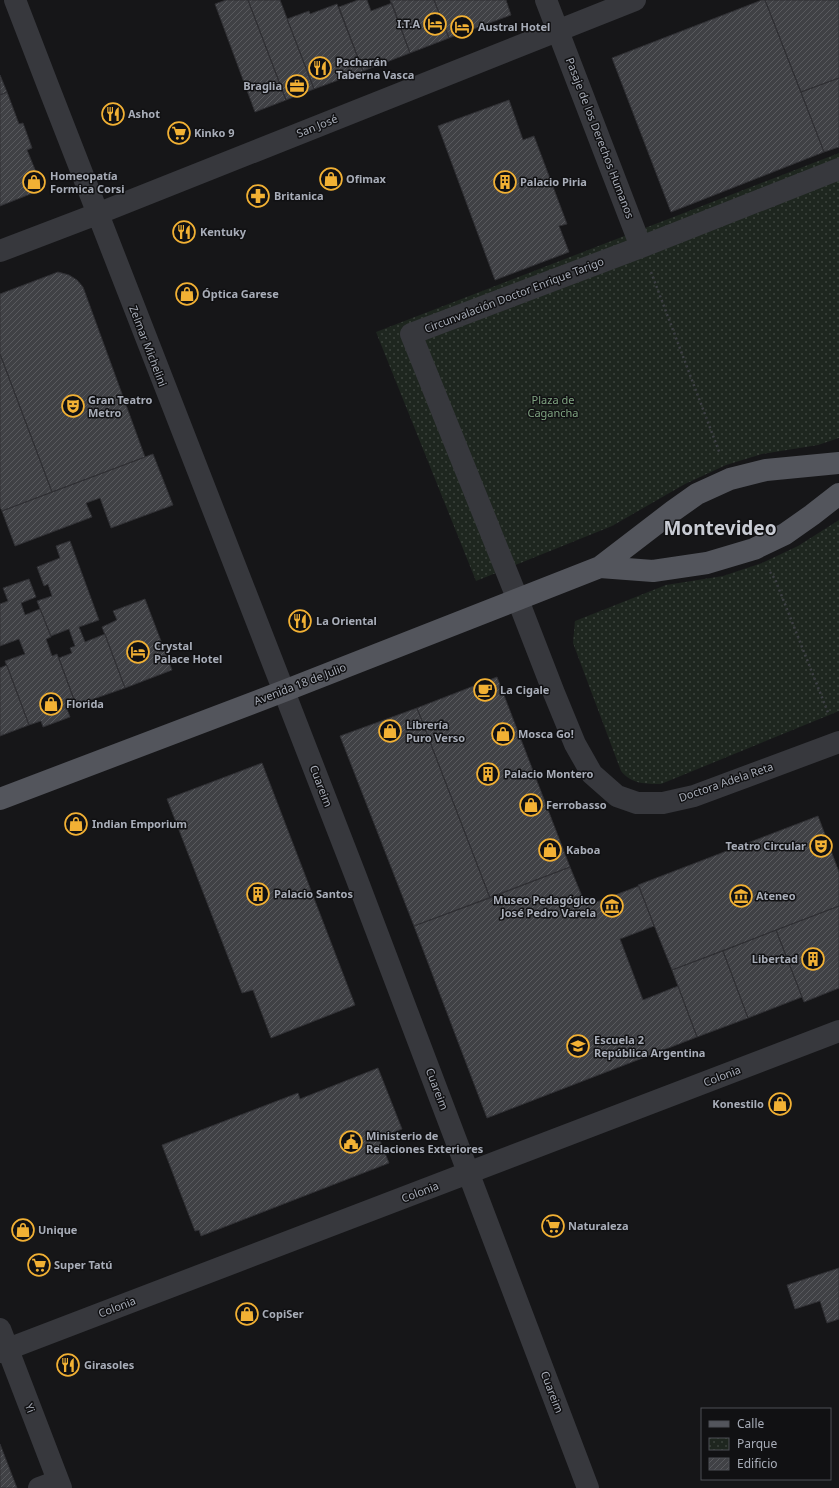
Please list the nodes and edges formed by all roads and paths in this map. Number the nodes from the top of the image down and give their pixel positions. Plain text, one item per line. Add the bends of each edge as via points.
1 (15, 0) edge
2 (546, 0) edge
3 (635, 0) edge
4 (558, 30) junction
5 (839, 169) edge
6 (97, 214) junction
7 (641, 247) junction
8 (0, 251) edge
9 (839, 464) edge
10 (730, 479) junction
11 (839, 494) edge
12 (754, 549) junction
13 (600, 567) junction
14 (518, 600) junction
15 (284, 691) junction
16 (822, 696) dead end
17 (839, 742) edge
18 (0, 799) edge
19 (839, 1031) edge
20 (470, 1173) junction
21 (0, 1329) edge
22 (4, 1350) edge
23 (53, 1486) edge
24 (588, 1488) edge

1 - 6 street, Zelmar Michelini
2 - 4 street, Pasaje de los Derechos Humanos
3 - 4 street, San José
4 - 6 street, San José
4 - 7 street, Pasaje de los Derechos Humanos
5 - 7 street, Circunvalación Doctor Enrique Tarigo
6 - 8 street, San José
6 - 15 street, Zelmar Michelini
7 - 10 path
7 - 14 street, Circunvalación Doctor Enrique Tarigo via 411,334
9 - 10 main road, Avenida 18 de Julio via 766,470
10 - 13 main road, Avenida 18 de Julio via 697,494
11 - 12 main road, Avenida 18 de Julio via 785,534
12 - 13 main road, Avenida 18 de Julio via 707,563 653,571
12 - 16 path via 775,579
13 - 14 main road, Avenida 18 de Julio
14 - 15 main road, Avenida 18 de Julio
14 - 17 street, Doctora Adela Reta via 575,744 592,774 618,796 637,803 663,802 694,796
15 - 18 main road, Avenida 18 de Julio
15 - 20 street, Cuareim
19 - 20 street, Colonia
20 - 22 street, Colonia
20 - 24 street, Cuareim
21 - 22 street, Yi
22 - 23 street, Yi

